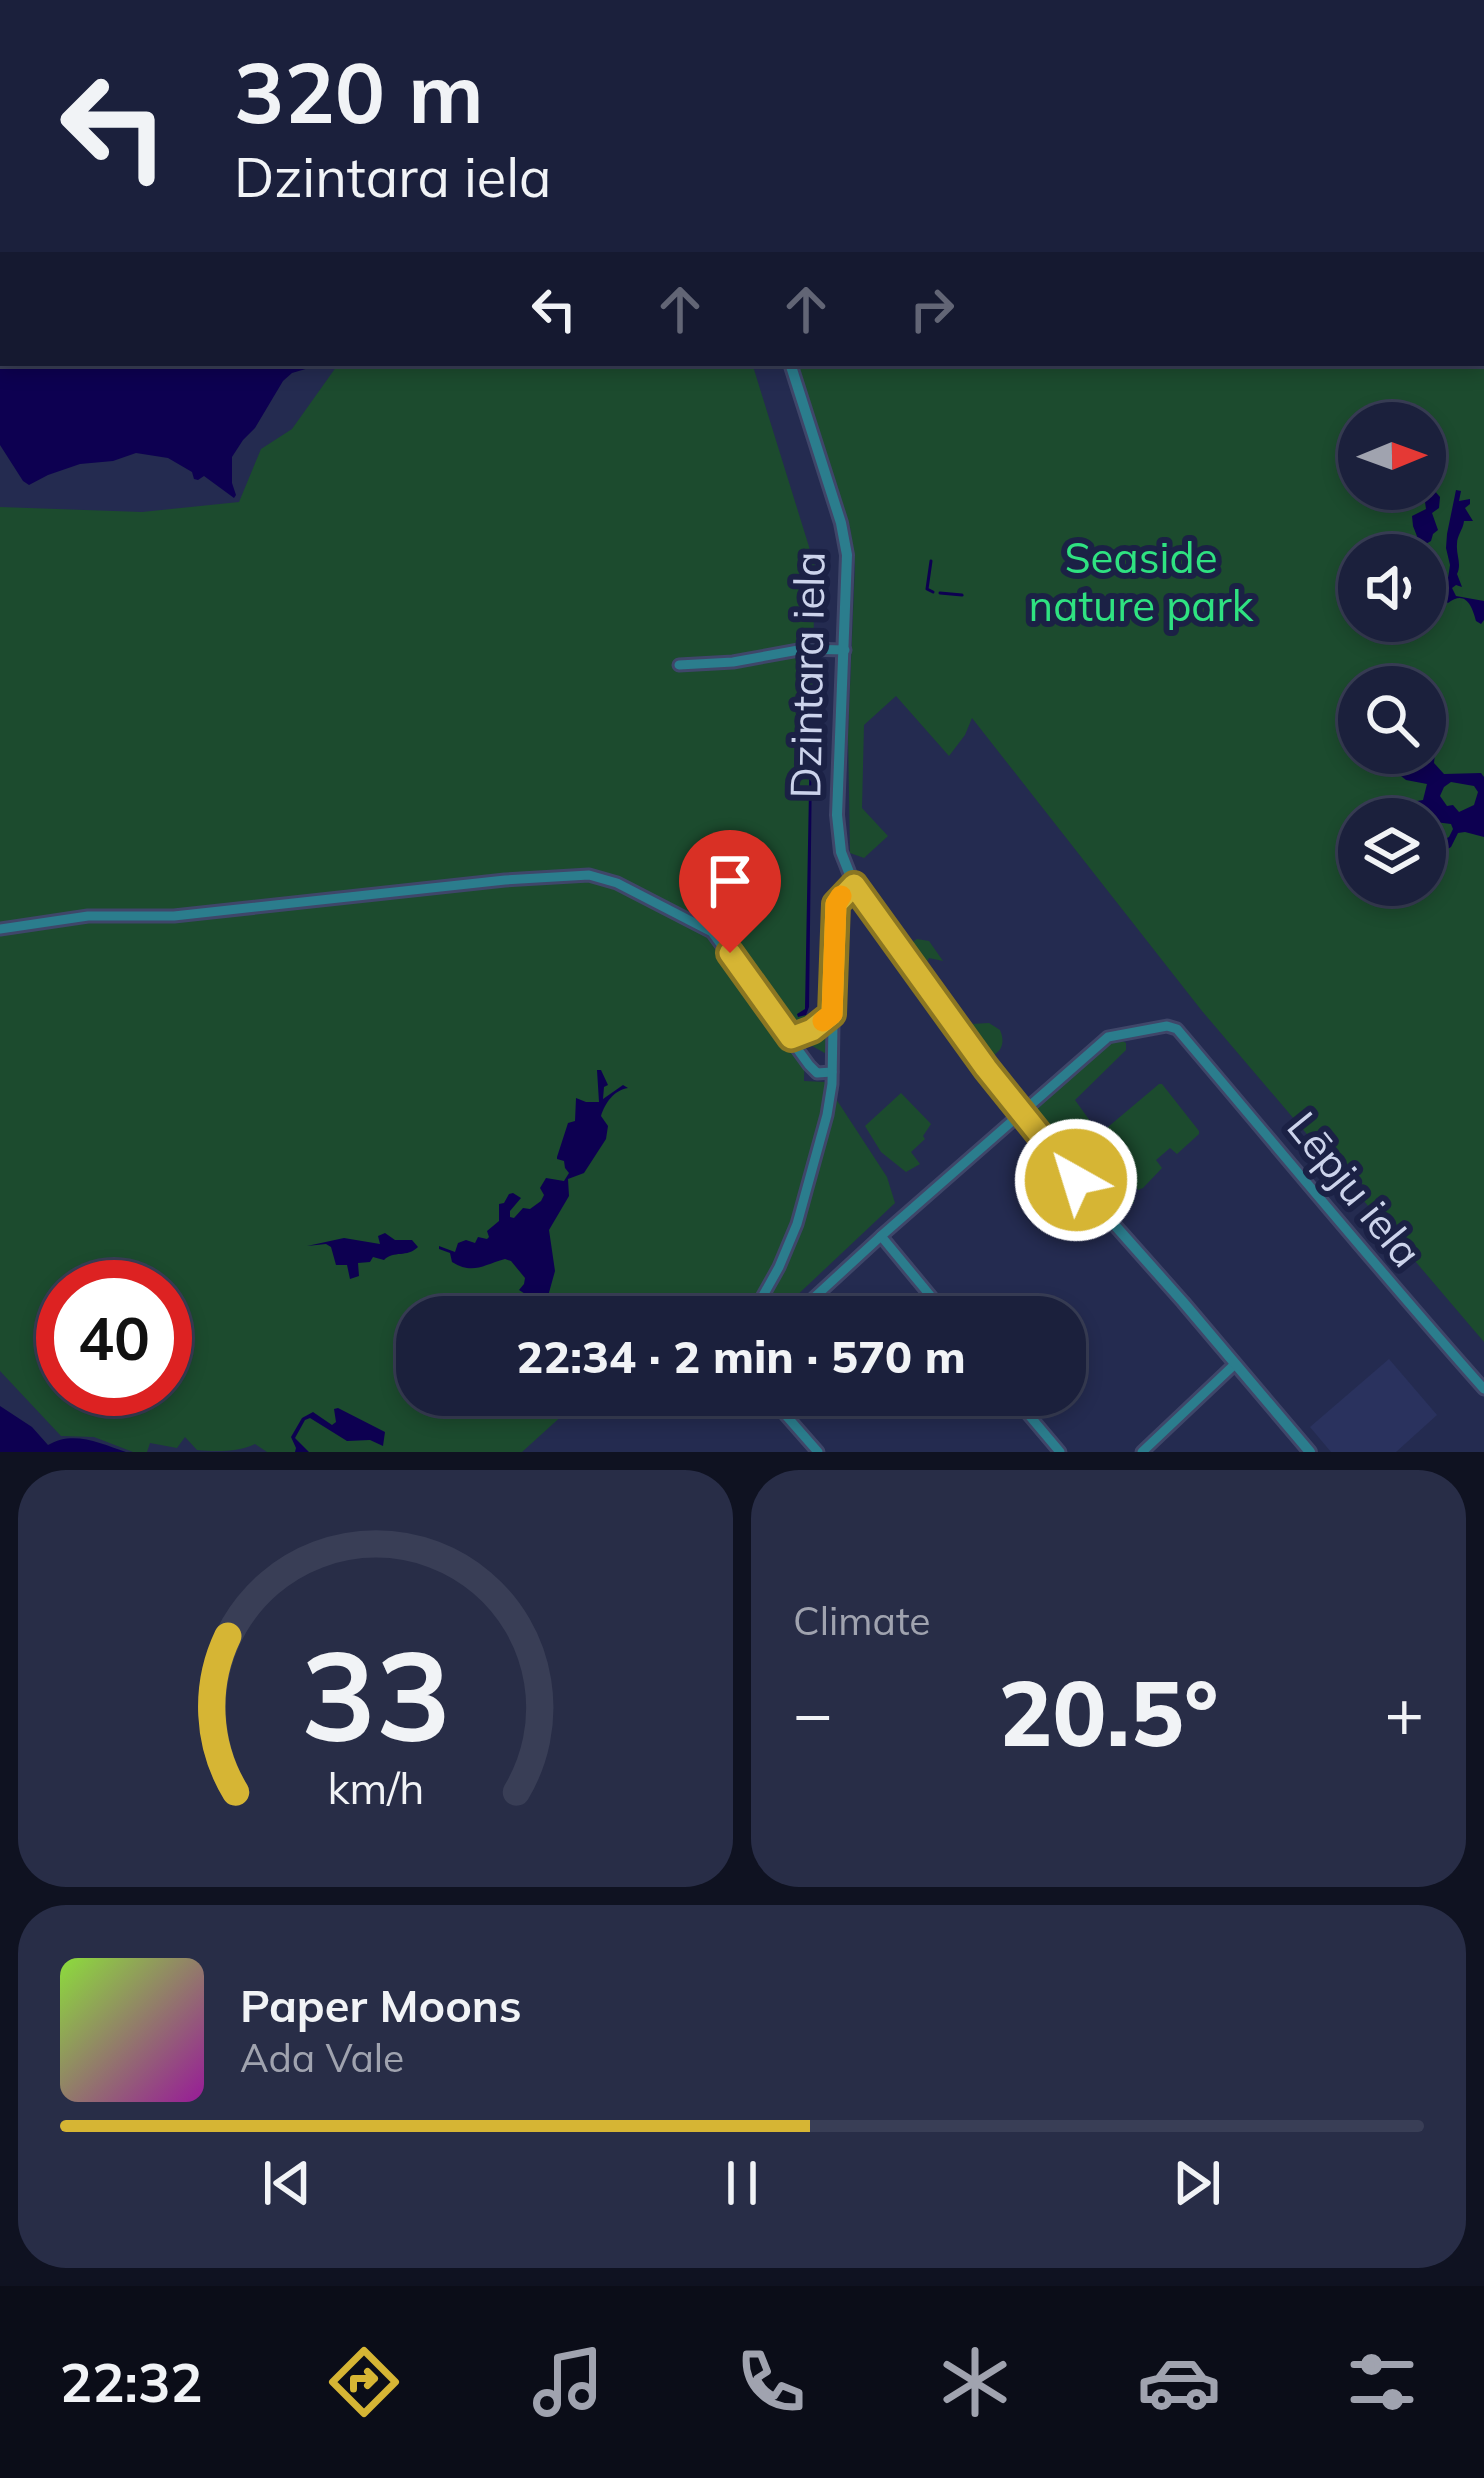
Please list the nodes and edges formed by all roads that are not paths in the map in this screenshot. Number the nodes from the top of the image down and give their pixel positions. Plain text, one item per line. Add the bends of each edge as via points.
1 (791, 366) edge
2 (844, 650) junction
3 (679, 665) dead end
4 (854, 885) junction
5 (0, 929) edge
6 (832, 1014) junction
7 (791, 1038) junction
8 (832, 1072) junction
9 (1022, 1113) junction
10 (881, 1236) junction
11 (762, 1296) edge
12 (816, 1296) edge
13 (931, 1296) edge
14 (1235, 1364) junction
15 (1484, 1389) edge
16 (786, 1416) edge
17 (1030, 1416) edge
18 (818, 1452) edge
19 (1060, 1452) edge
20 (1142, 1452) edge
21 (1310, 1452) edge

1 - 2 street, Dzintara iela via 847,555
2 - 3 street
2 - 4 street, Dzintara iela via 837,815
4 - 6 street via 836,904
4 - 9 street, Dzintara iela
5 - 7 street via 589,875 712,932
6 - 7 street
6 - 8 street
7 - 8 street via 817,1073
8 - 11 street via 797,1224
9 - 10 street
9 - 14 street, Dzintara iela
9 - 15 street, Lēpju iela via 1108,1037 1177,1029
10 - 12 street
10 - 13 street
14 - 20 street
14 - 21 street, Dzintara iela
16 - 18 street
17 - 19 street

